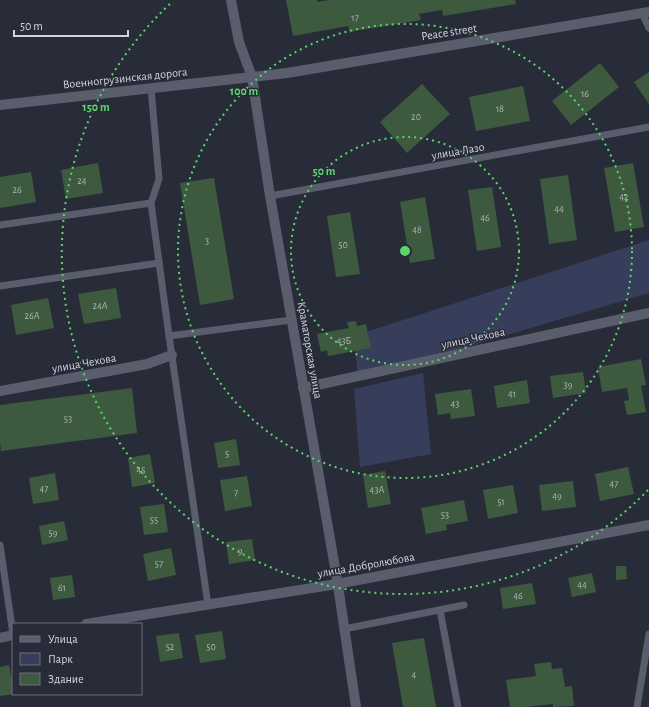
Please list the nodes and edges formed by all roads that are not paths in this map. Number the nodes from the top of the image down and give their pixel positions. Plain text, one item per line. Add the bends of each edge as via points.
1 (231, 0) edge
2 (646, 13) edge
3 (649, 28) edge
4 (252, 77) junction
5 (151, 88) junction
6 (0, 105) edge
7 (649, 127) edge
8 (270, 196) junction
9 (150, 203) junction
10 (0, 225) edge
11 (159, 263) junction
12 (0, 286) edge
13 (649, 314) edge
14 (292, 320) junction
15 (169, 336) junction
16 (172, 355) junction
17 (303, 388) junction
18 (0, 391) edge
19 (649, 525) edge
20 (0, 544) edge
21 (337, 584) junction
22 (208, 605) junction
23 (464, 605) dead end
24 (440, 610) junction
25 (92, 623) edge
26 (12, 628) edge
27 (344, 629) junction
28 (649, 634) edge
29 (12, 635) edge
30 (0, 638) edge
31 (356, 707) edge
32 (458, 707) edge
33 (637, 707) edge

1 - 4 street, Краматорская улица via 239,42
2 - 3 lane
2 - 4 street, Peace street
4 - 5 street, Военногрузинская дорога
4 - 8 street, Краматорская улица
5 - 6 street, Военногрузинская дорога
5 - 9 lane via 159,179
7 - 8 lane, улица Лазо
8 - 14 street, Краматорская улица
9 - 10 lane
9 - 11 lane
11 - 12 lane
11 - 15 lane
13 - 17 street, улица Чехова
14 - 15 lane
14 - 17 street, Краматорская улица
15 - 16 lane
16 - 18 street, улица Чехова via 147,364
16 - 22 lane
17 - 21 street, Краматорская улица
19 - 21 street, улица Добролюбова
20 - 26 lane
21 - 22 street, улица Добролюбова
21 - 27 street, Краматорская улица
22 - 25 street, улица Добролюбова
23 - 24 lane
24 - 27 lane
24 - 32 lane
27 - 31 street, Краматорская улица
28 - 33 lane
29 - 30 street

